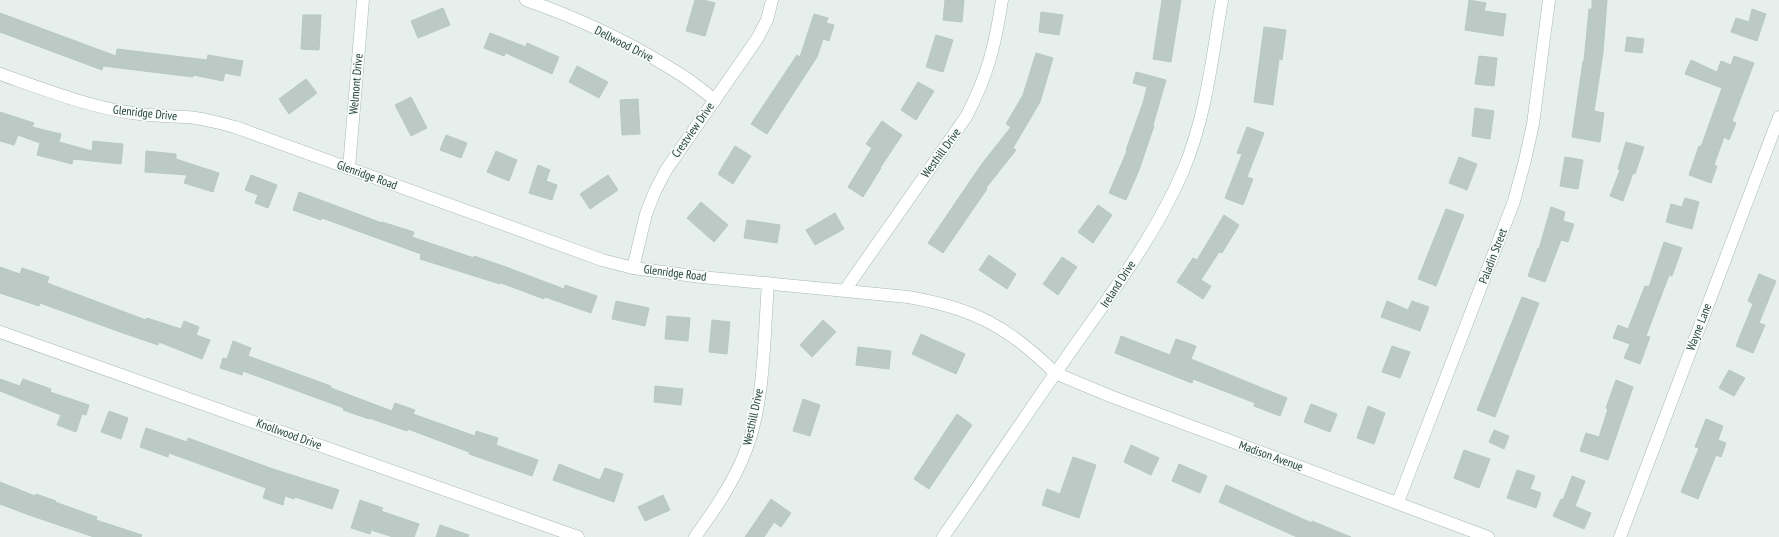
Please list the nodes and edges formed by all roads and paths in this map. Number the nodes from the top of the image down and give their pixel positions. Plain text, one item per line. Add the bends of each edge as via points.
1 (363, 0) edge
2 (526, 0) edge
3 (772, 0) edge
4 (1002, 0) edge
5 (1222, 0) edge
6 (1549, 0) edge
7 (0, 74) edge
8 (715, 100) junction
9 (1779, 117) edge
10 (292, 148) joint
11 (349, 168) junction
12 (633, 268) junction
13 (768, 283) junction
14 (845, 290) junction
15 (0, 332) edge
16 (1055, 373) junction
17 (1398, 502) junction
18 (578, 537) edge
19 (696, 537) edge
20 (944, 537) edge
21 (1488, 537) edge
22 (1620, 537) edge

1 - 11 street, Welmont Drive
2 - 8 street, Dellwood Drive via 634,47 676,71
3 - 8 street, Crestview Drive via 758,39
4 - 14 street, Westhill Drive via 997,38 990,64 966,117
5 - 16 street, Ireland Drive via 1206,98 1196,136 1183,170 1168,203 1140,250
6 - 17 street, Paladin Street via 1533,124 1514,201
7 - 10 street, Glenridge Drive via 94,106 132,114 208,120
8 - 12 street, Crestview Drive via 666,170 655,191 646,214
9 - 22 street, Wayne Lane
10 - 11 street, Glenridge Road
11 - 12 street, Glenridge Road via 602,260
12 - 13 street, Glenridge Road
13 - 14 street, Glenridge Road
13 - 19 street, Westhill Drive via 759,399 754,426 735,477
14 - 16 street, Glenridge Road via 932,301 961,310 1013,335
15 - 18 street, Knollwood Drive
16 - 17 street, Madison Avenue via 1110,396
16 - 20 street, Ireland Drive
17 - 21 street, Madison Avenue

